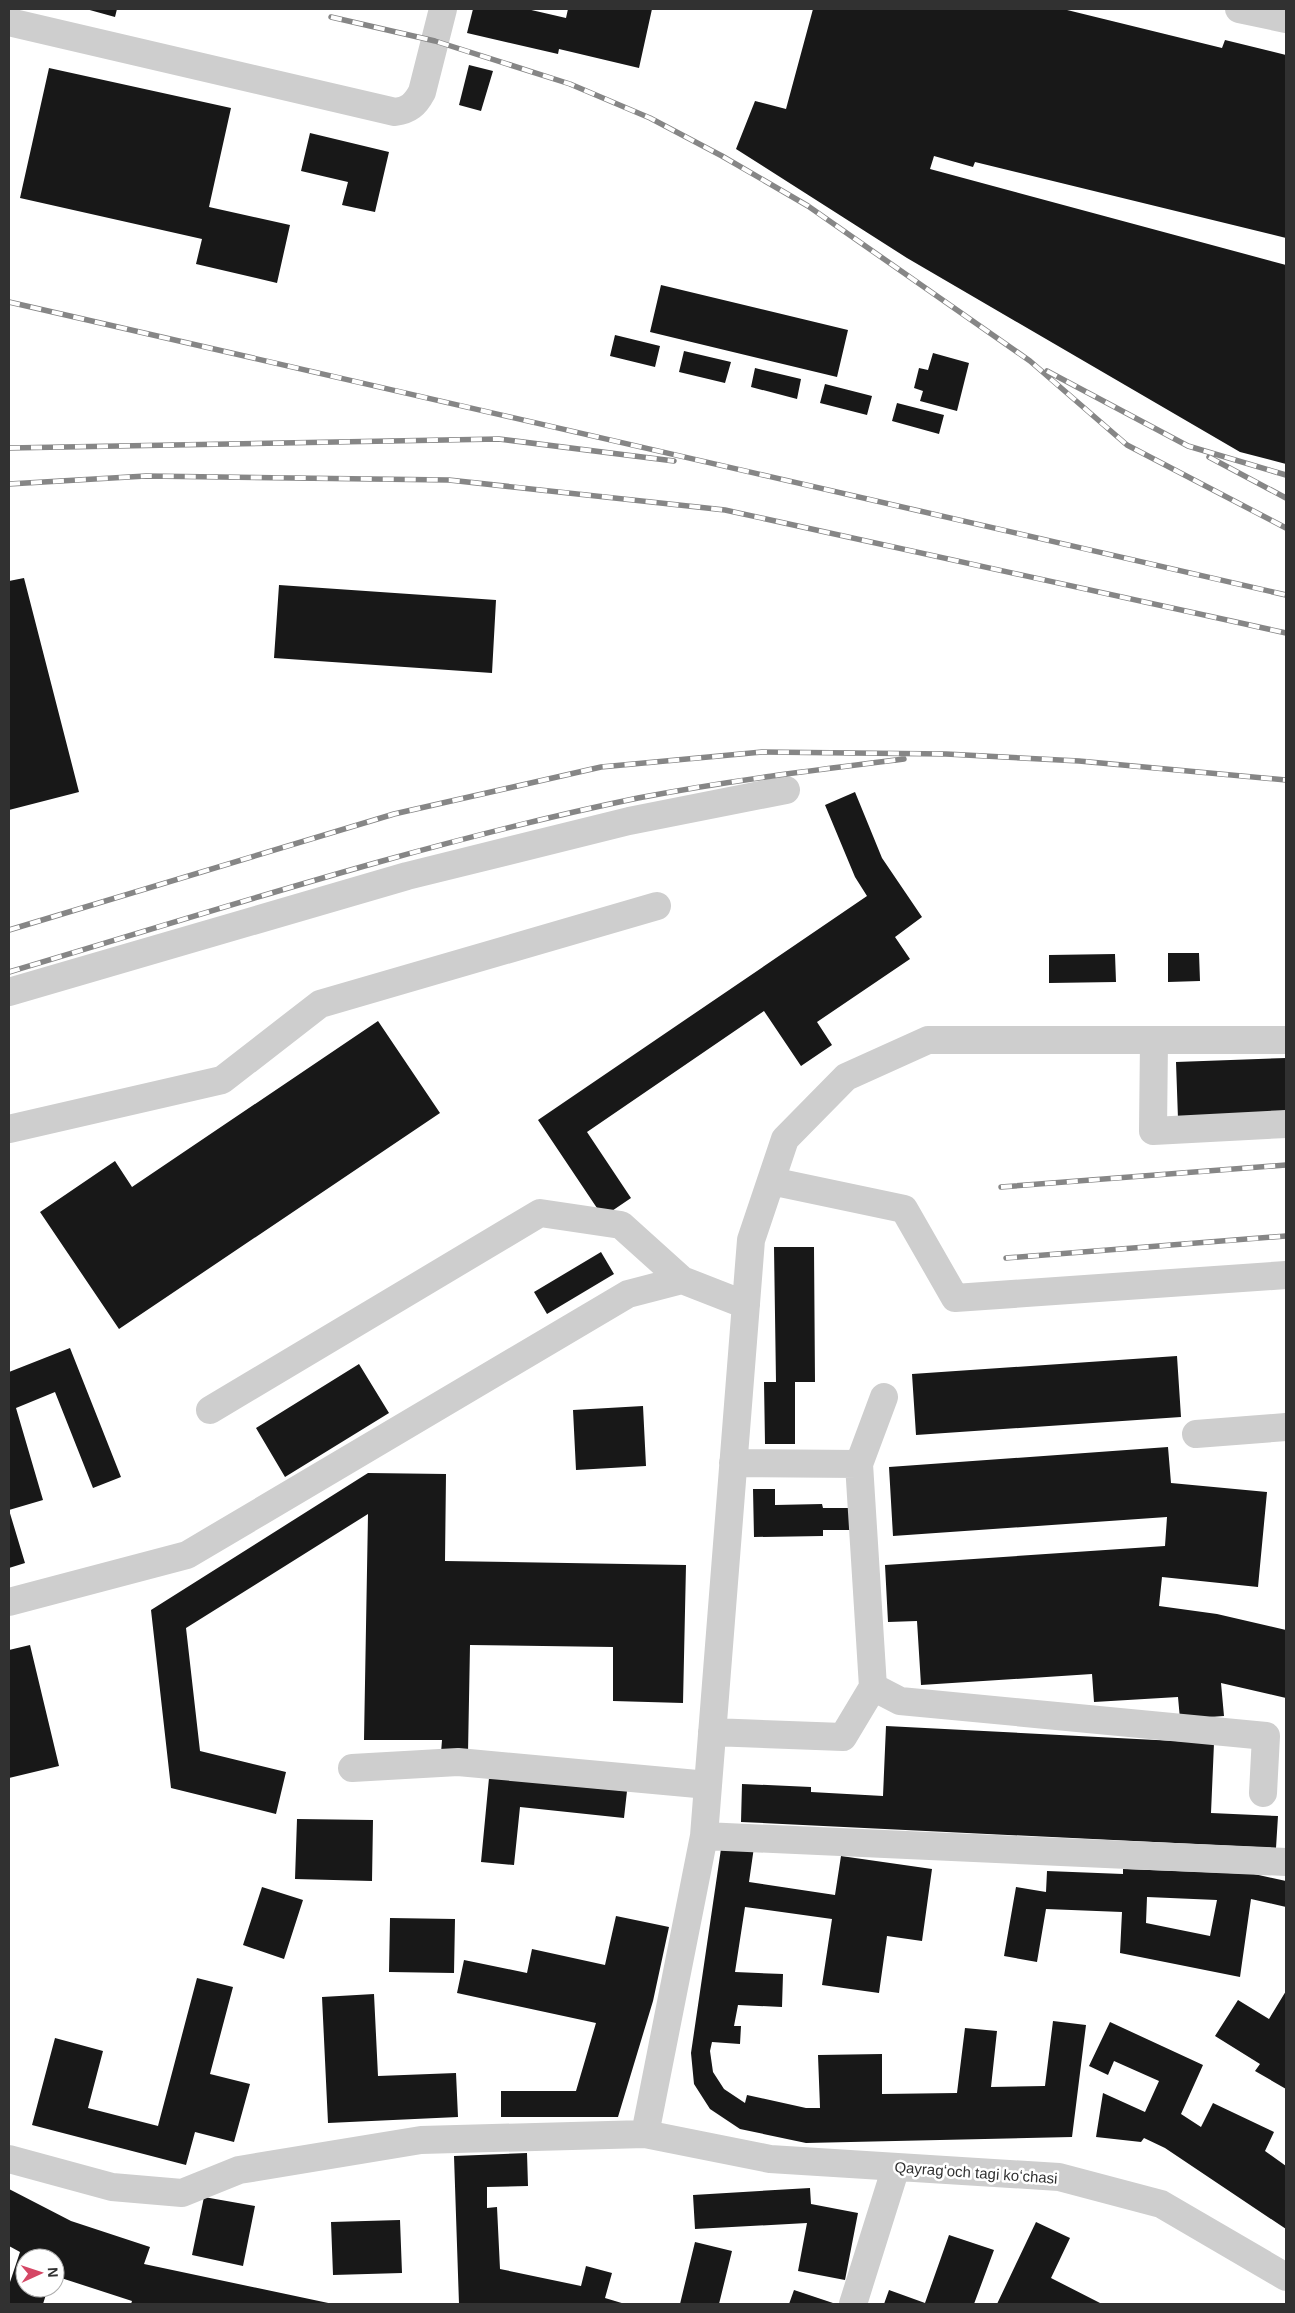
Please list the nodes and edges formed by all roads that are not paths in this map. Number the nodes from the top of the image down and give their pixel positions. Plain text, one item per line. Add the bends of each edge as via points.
1 (443, 9) edge
2 (1239, 9) edge
3 (1286, 19) edge
4 (9, 22) edge
5 (786, 790) dead end
6 (657, 906) dead end
7 (9, 992) edge
8 (1154, 1040) junction
9 (1286, 1040) edge
10 (1286, 1124) edge
11 (9, 1129) edge
12 (771, 1181) junction
13 (1286, 1275) edge
14 (682, 1280) junction
15 (746, 1305) junction
16 (884, 1397) dead end
17 (210, 1410) dead end
18 (1286, 1427) edge
19 (1196, 1434) dead end
20 (733, 1463) junction
21 (859, 1464) junction
22 (9, 1602) edge
23 (873, 1687) junction
24 (712, 1732) junction
25 (352, 1768) dead end
26 (708, 1785) junction
27 (1263, 1793) dead end
28 (704, 1836) junction
29 (1286, 1862) edge
30 (645, 2134) junction
31 (9, 2159) edge
32 (896, 2167) junction
33 (1286, 2278) edge
34 (853, 2304) edge

1 - 4 street via 422,92 406,111 394,112
2 - 3 street
5 - 7 street via 629,821 407,876
6 - 11 street via 320,1004 222,1080
8 - 9 street
8 - 10 street via 1153,1131
8 - 12 street via 928,1040 846,1077 785,1139
12 - 13 street via 904,1209 955,1298
12 - 15 street via 751,1240
14 - 15 street
14 - 17 street via 621,1225 540,1213
14 - 22 street via 628,1294 187,1555
15 - 20 street
16 - 21 street
18 - 19 street
20 - 21 street
20 - 24 street
21 - 23 street
23 - 24 street via 843,1737
23 - 27 street via 900,1701 1266,1736
24 - 26 street
25 - 26 street via 458,1762
26 - 28 street
28 - 29 street
28 - 30 street
30 - 31 street, Qayragʻoch tagi koʻchasi via 421,2140 239,2170 182,2193 112,2187
30 - 32 street, Qayragʻoch tagi koʻchasi via 770,2159
32 - 33 street, Qayragʻoch tagi koʻchasi via 1059,2177 1161,2204
32 - 34 street

